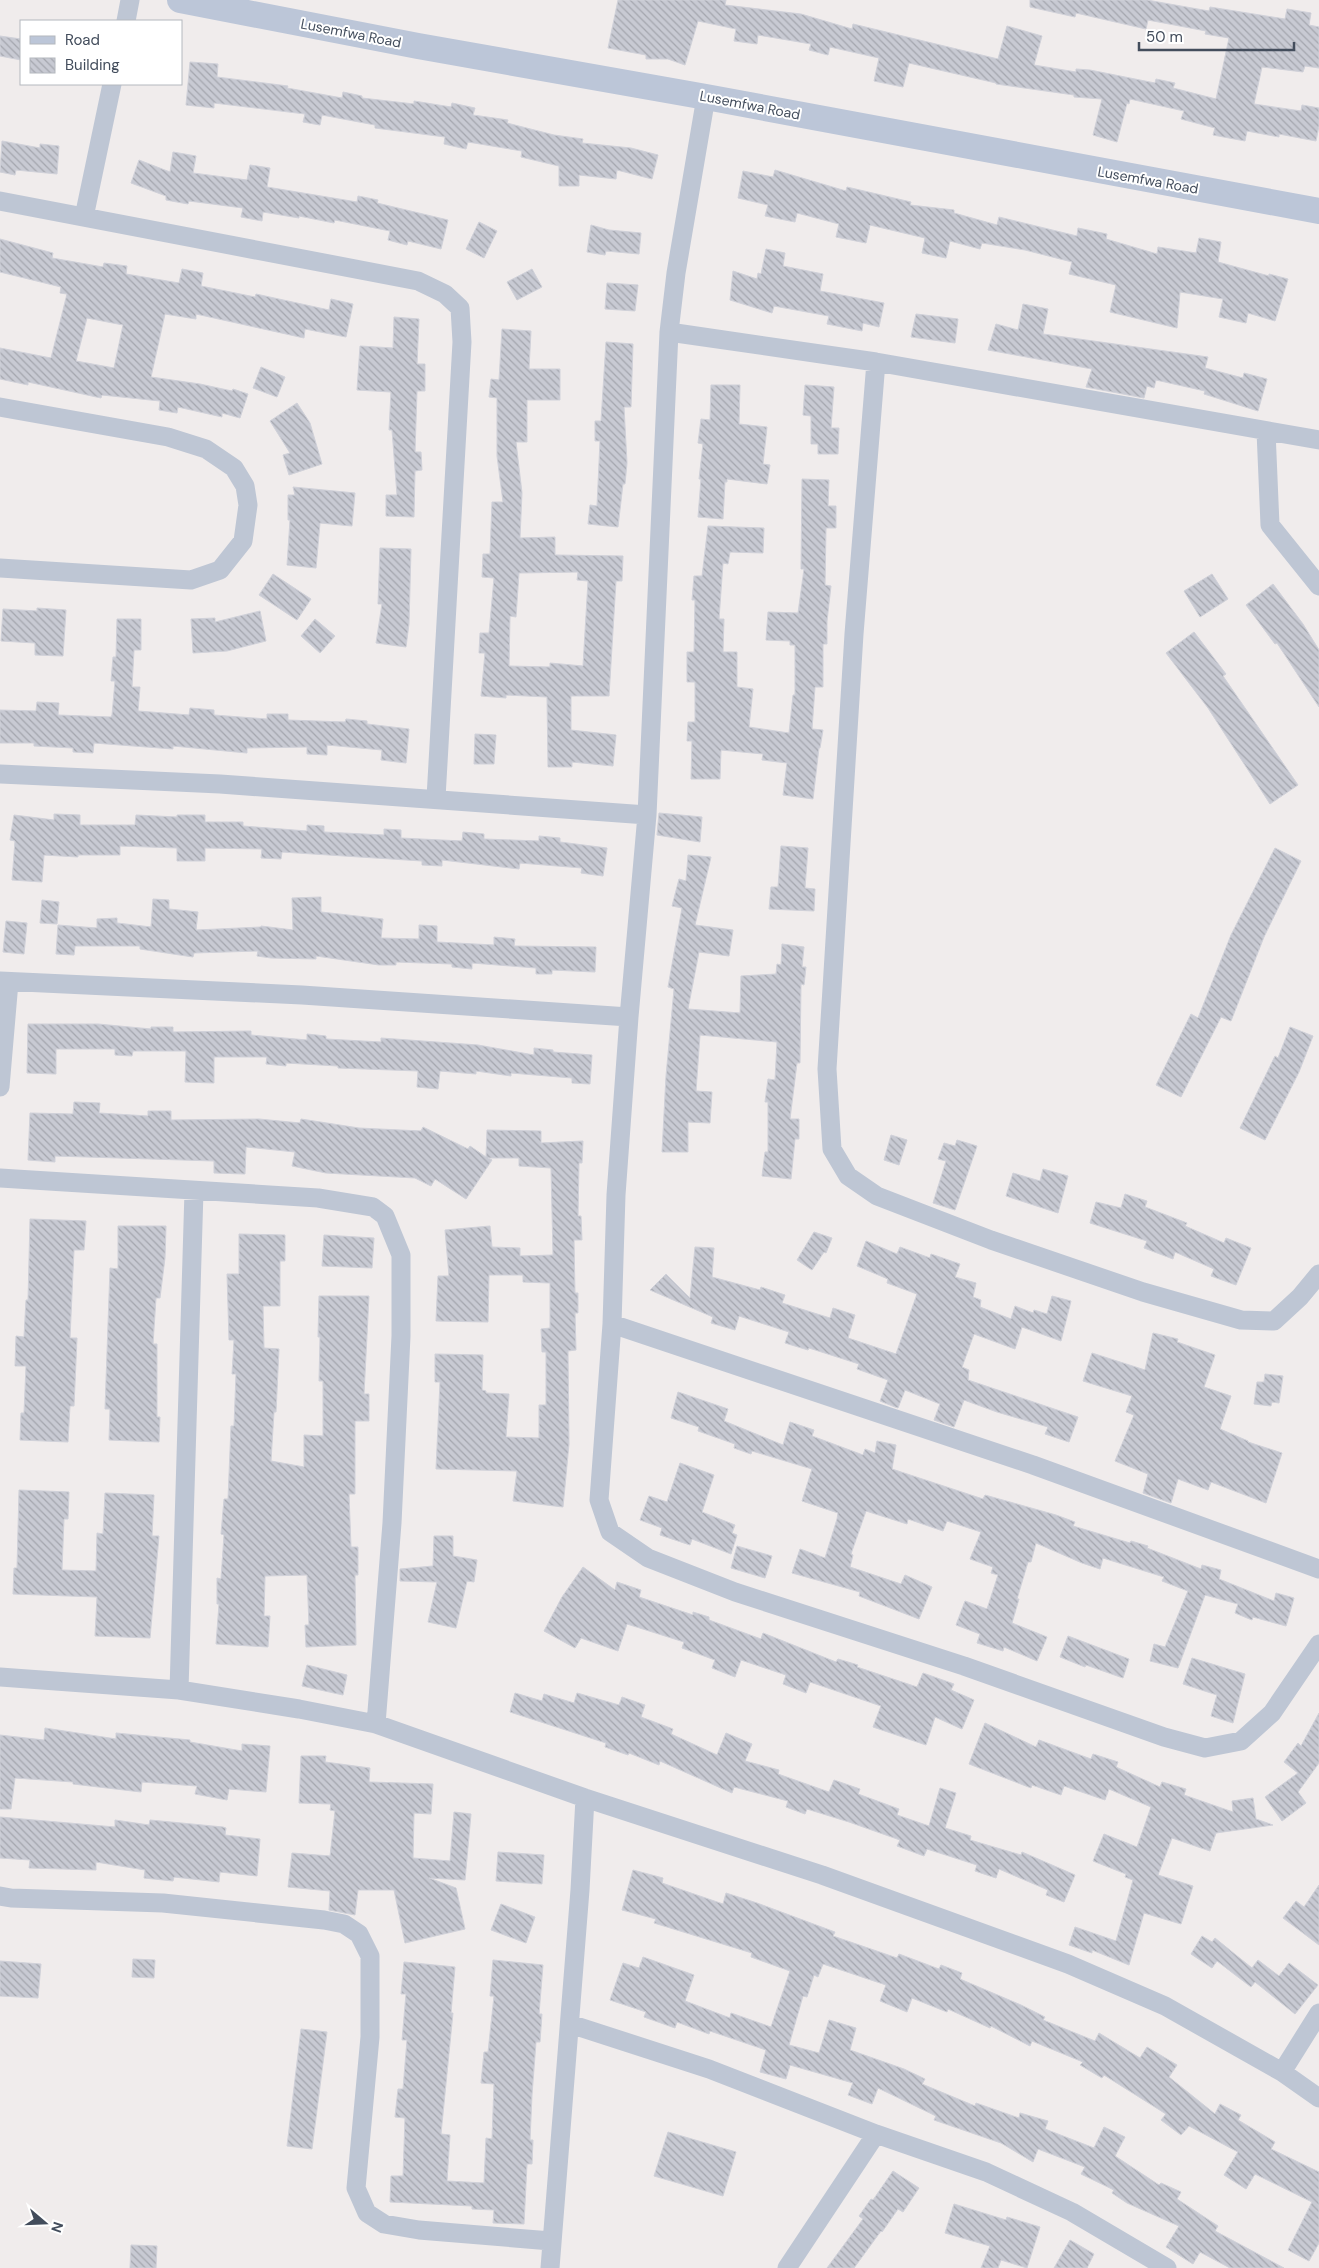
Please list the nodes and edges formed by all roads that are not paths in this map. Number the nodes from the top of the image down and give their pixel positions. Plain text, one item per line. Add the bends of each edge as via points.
1 (130, 0) edge
2 (180, 0) edge
3 (126, 20) edge
4 (112, 85) edge
5 (706, 97) junction
6 (0, 201) edge
7 (1319, 211) edge
8 (84, 217) junction
9 (669, 332) junction
10 (876, 362) junction
11 (0, 407) edge
12 (1266, 431) junction
13 (1319, 440) edge
14 (0, 568) edge
15 (1319, 586) edge
16 (0, 774) edge
17 (436, 798) junction
18 (647, 815) junction
19 (5, 982) edge
20 (629, 1017) junction
21 (0, 1087) edge
22 (0, 1178) edge
23 (194, 1191) junction
24 (1319, 1274) edge
25 (612, 1324) junction
26 (1319, 1569) edge
27 (1319, 1644) edge
28 (0, 1676) edge
29 (179, 1690) junction
30 (376, 1724) junction
31 (585, 1798) junction
32 (0, 1896) edge
33 (1319, 2013) edge
34 (570, 2024) junction
35 (1282, 2072) junction
36 (1319, 2098) edge
37 (876, 2134) junction
38 (551, 2242) junction
39 (550, 2268) edge
40 (787, 2268) edge
41 (1167, 2268) edge

1 - 3 street
2 - 5 street, Lusemfwa Road
4 - 8 street
5 - 7 street, Lusemfwa Road
5 - 9 street
6 - 8 street
8 - 17 street via 418,281 445,294 460,308 462,342
9 - 10 street
9 - 18 street
10 - 12 street
10 - 24 street via 854,634 827,1069 832,1149 848,1176 877,1196 991,1240 1134,1289 1241,1320 1274,1321
11 - 14 street via 168,437 206,449 234,468 245,486 248,505 243,541 220,570 191,580
12 - 13 street
12 - 15 street via 1270,525
16 - 17 street
17 - 18 street
18 - 20 street
19 - 20 street via 302,995
19 - 21 street
20 - 25 street via 616,1195
22 - 23 street
23 - 29 street
23 - 30 street via 318,1198 373,1207 385,1216 401,1256 401,1336 392,1523
25 - 26 street via 1033,1465
25 - 27 street via 599,1500 610,1532 648,1558 735,1592 1204,1748 1241,1741 1272,1713
28 - 29 street
29 - 30 street
30 - 31 street
31 - 34 street
31 - 35 street via 822,1875 1068,1964 1165,2006
32 - 38 street via 163,1903 344,1924 359,1934 370,1956 370,2038 356,2188 367,2213 384,2224 420,2230
33 - 35 street
34 - 37 street via 709,2068
34 - 38 street
35 - 36 street
37 - 40 street
37 - 41 street via 986,2172 1072,2212
38 - 39 street

